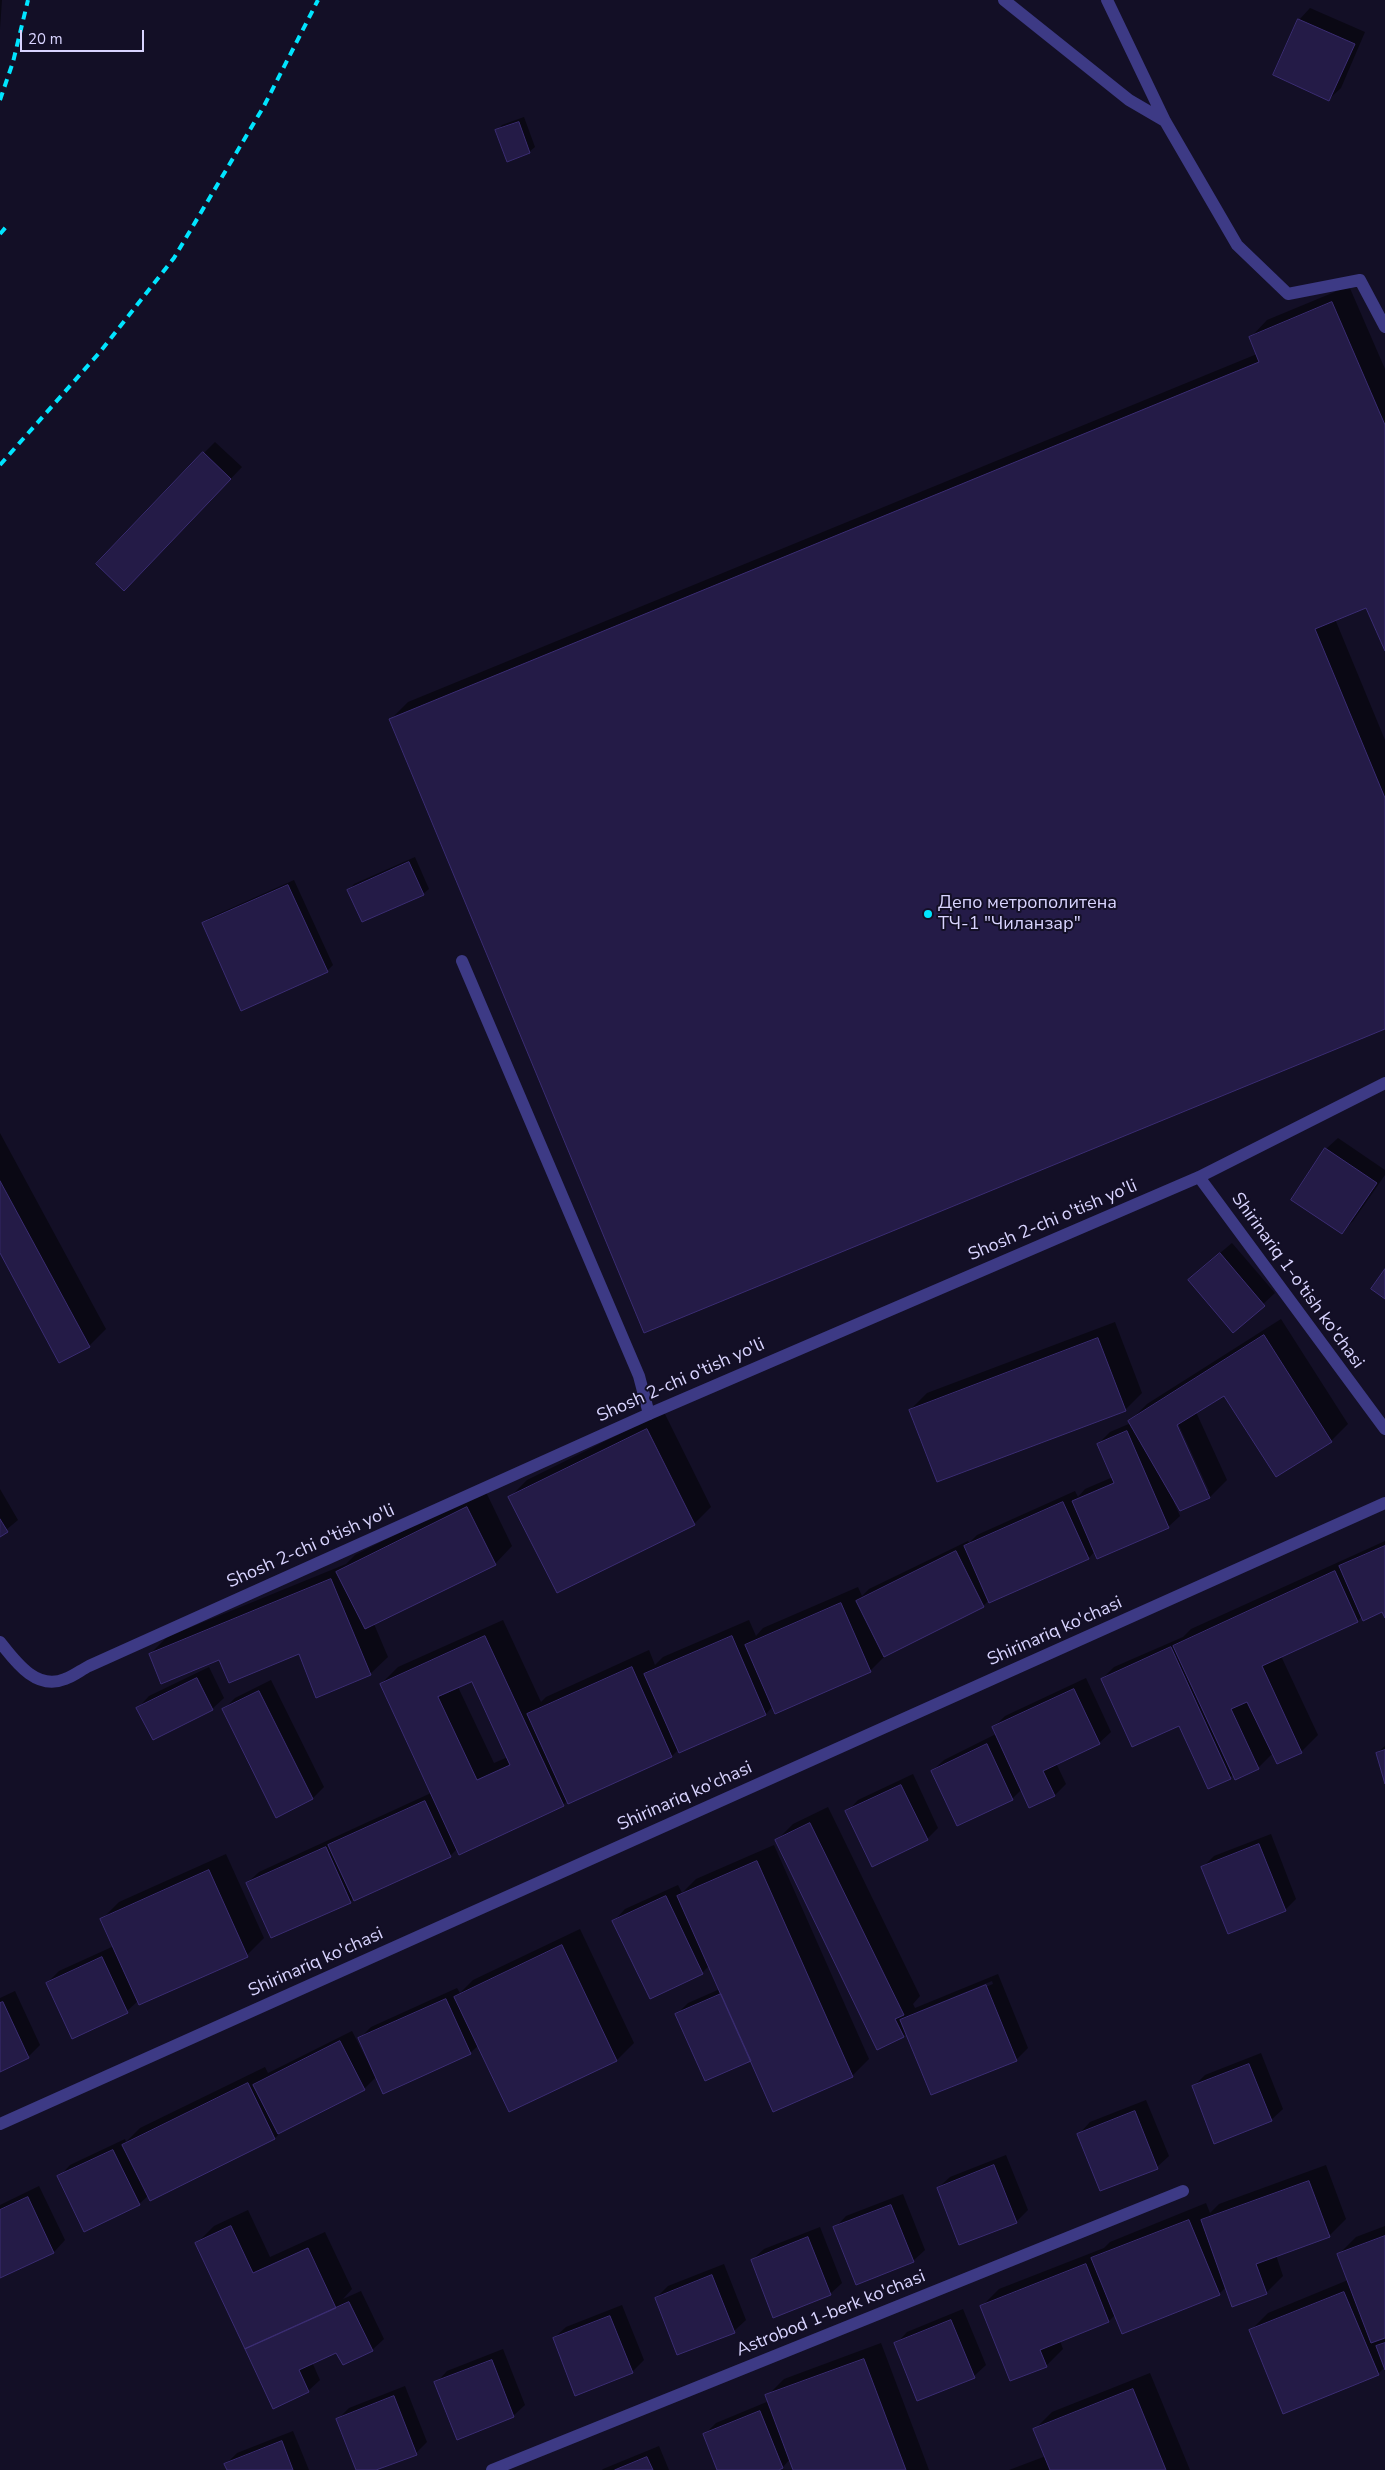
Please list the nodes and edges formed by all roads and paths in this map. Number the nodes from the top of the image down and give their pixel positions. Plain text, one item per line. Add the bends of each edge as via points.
1 (1004, 0) edge
2 (1107, 0) edge
3 (1165, 121) junction
4 (1385, 327) edge
5 (462, 961) dead end
6 (1385, 1083) edge
7 (1200, 1177) junction
8 (649, 1414) junction
9 (1385, 1429) edge
10 (1385, 1503) edge
11 (0, 1642) edge
12 (0, 2124) edge
13 (1183, 2191) dead end
14 (492, 2470) edge

1 - 3 street via 1129,100
2 - 3 street
3 - 4 street via 1237,245 1288,294 1360,280
5 - 8 street via 638,1376
6 - 7 street, Shosh 2-chi o'tish yo'li
7 - 8 street, Shosh 2-chi o'tish yo'li
7 - 9 street, Shirinariq 1-o'tish ko'chasi
8 - 11 street, Shosh 2-chi o'tish yo'li via 64,1680 53,1681 23,1671
10 - 12 street, Shirinariq ko'chasi
13 - 14 street, Astrobod 1-berk ko'chasi

